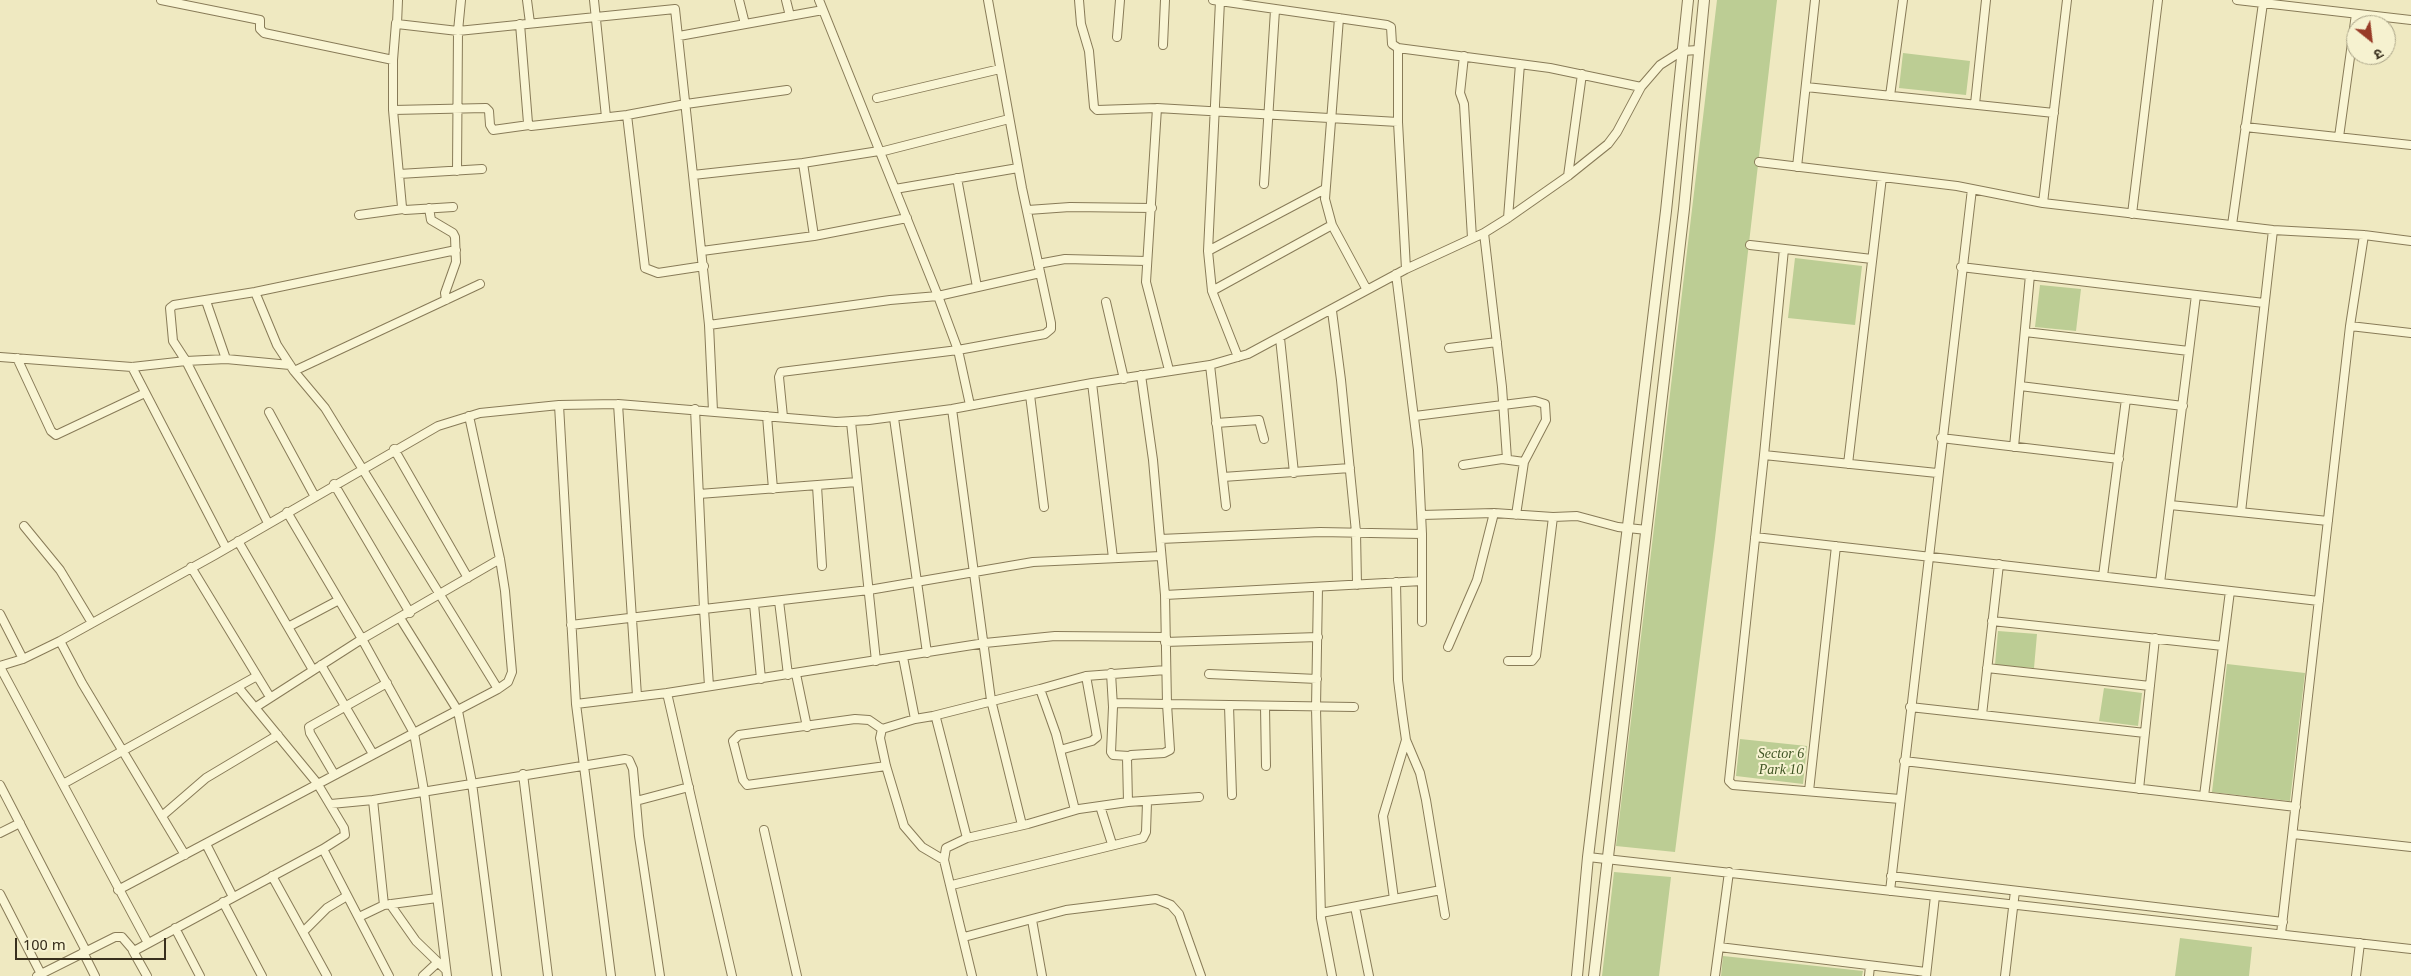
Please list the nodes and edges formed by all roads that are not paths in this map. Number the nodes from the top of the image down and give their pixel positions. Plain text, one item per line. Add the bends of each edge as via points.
1 (161, 0) edge
2 (398, 0) edge
3 (460, 0) edge
4 (527, 0) edge
5 (594, 0) edge
6 (674, 0) edge
7 (739, 0) edge
8 (786, 0) edge
9 (819, 0) edge
10 (988, 0) edge
11 (1079, 0) edge
12 (1120, 0) edge
13 (1165, 0) edge
14 (1217, 0) edge
15 (1688, 0) edge
16 (1704, 0) edge
17 (1815, 0) edge
18 (1903, 0) edge
19 (1986, 0) edge
20 (2067, 0) edge
21 (2158, 0) edge
22 (2237, 0) edge
23 (180, 2) edge
24 (2263, 3) junction
25 (675, 9) junction
26 (823, 10) junction
27 (1274, 10) junction
28 (2356, 14) junction
29 (595, 16) junction
30 (790, 16) junction
31 (1339, 18) junction
32 (2411, 20) edge
33 (530, 23) junction
34 (396, 24) junction
35 (520, 24) junction
36 (744, 24) junction
37 (458, 31) junction
38 (679, 36) junction
39 (1117, 37) dead end
40 (1163, 45) dead end
41 (1398, 48) junction
42 (1698, 50) junction
43 (1682, 51) junction
44 (1464, 56) junction
45 (393, 60) junction
46 (1520, 64) junction
47 (1000, 70) junction
48 (1582, 74) junction
49 (1641, 87) junction
50 (1806, 87) junction
51 (787, 90) dead end
52 (1890, 96) junction
53 (877, 98) dead end
54 (686, 104) junction
55 (1975, 104) junction
56 (1157, 108) junction
57 (393, 110) junction
58 (457, 110) junction
59 (2054, 112) junction
60 (1214, 113) junction
61 (627, 115) junction
62 (1268, 115) junction
63 (606, 117) junction
64 (1009, 119) junction
65 (1330, 119) junction
66 (1398, 122) junction
67 (529, 125) junction
68 (2246, 127) junction
69 (2339, 138) junction
70 (2411, 145) edge
71 (880, 152) junction
72 (1759, 162) dead end
73 (803, 163) junction
74 (1797, 167) junction
75 (1018, 168) junction
76 (482, 169) dead end
77 (457, 170) junction
78 (399, 174) junction
79 (693, 175) junction
80 (1568, 176) junction
81 (1882, 177) junction
82 (957, 178) junction
83 (1264, 184) dead end
84 (895, 189) junction
85 (1325, 189) junction
86 (1972, 189) junction
87 (2043, 204) junction
88 (453, 207) dead end
89 (428, 208) junction
90 (1152, 208) junction
91 (403, 209) junction
92 (1028, 210) junction
93 (2132, 214) junction
94 (359, 215) dead end
95 (907, 218) junction
96 (1508, 218) junction
97 (1332, 225) junction
98 (2232, 225) junction
99 (2274, 230) junction
100 (1484, 233) junction
101 (2364, 235) junction
102 (814, 236) junction
103 (1472, 238) junction
104 (2411, 240) edge
105 (1750, 245) dead end
106 (1784, 249) junction
107 (456, 250) junction
108 (702, 251) junction
109 (1208, 251) junction
110 (1872, 259) junction
111 (1147, 261) junction
112 (1038, 264) junction
113 (704, 266) junction
114 (1961, 267) junction
115 (1406, 269) junction
116 (1040, 273) junction
117 (1396, 274) junction
118 (2030, 275) junction
119 (480, 284) dead end
120 (977, 287) junction
121 (1367, 290) junction
122 (1212, 291) junction
123 (255, 292) junction
124 (2196, 295) junction
125 (938, 296) junction
126 (446, 300) junction
127 (206, 301) junction
128 (1106, 302) dead end
129 (2264, 303) junction
130 (1332, 311) junction
131 (709, 325) junction
132 (2350, 326) junction
133 (2025, 332) junction
134 (2411, 333) edge
135 (1280, 338) junction
136 (1497, 342) junction
137 (1449, 348) dead end
138 (958, 350) junction
139 (2189, 351) junction
140 (0, 357) edge
141 (1238, 357) junction
142 (17, 358) junction
143 (226, 359) junction
144 (186, 361) junction
145 (1210, 365) junction
146 (132, 367) junction
147 (292, 368) junction
148 (1169, 370) junction
149 (1141, 375) junction
150 (1124, 379) junction
151 (1092, 383) junction
152 (2020, 386) junction
153 (145, 393) junction
154 (1030, 395) junction
155 (2126, 399) junction
156 (618, 404) junction
157 (559, 405) junction
158 (970, 405) junction
159 (2182, 406) junction
160 (1503, 407) junction
161 (695, 409) junction
162 (952, 409) junction
163 (713, 411) junction
164 (269, 412) dead end
165 (469, 416) junction
166 (768, 416) junction
167 (1415, 416) junction
168 (783, 417) junction
169 (894, 418) junction
170 (851, 422) junction
171 (1216, 423) junction
172 (1941, 438) junction
173 (1264, 439) dead end
174 (2014, 447) junction
175 (394, 449) junction
176 (1764, 455) junction
177 (1507, 459) junction
178 (2119, 459) junction
179 (1524, 462) junction
180 (1848, 464) junction
181 (1463, 465) dead end
182 (361, 468) junction
183 (1350, 468) junction
184 (1294, 473) junction
185 (1937, 473) junction
186 (1223, 477) junction
187 (857, 482) junction
188 (334, 484) junction
189 (817, 486) junction
190 (772, 489) junction
191 (699, 494) junction
192 (314, 495) junction
193 (2170, 505) junction
194 (1226, 506) dead end
195 (1044, 507) dead end
196 (287, 512) junction
197 (2241, 512) junction
198 (1494, 513) junction
199 (1516, 514) junction
200 (1422, 515) junction
201 (1553, 517) junction
202 (2328, 521) junction
203 (268, 524) junction
204 (24, 526) dead end
205 (1628, 528) junction
206 (1646, 530) junction
207 (1356, 532) junction
208 (1422, 534) junction
209 (1755, 537) junction
210 (1160, 539) junction
211 (238, 541) junction
212 (1836, 546) junction
213 (226, 548) junction
214 (1161, 556) junction
215 (1929, 556) junction
216 (1113, 558) junction
217 (500, 560) junction
218 (1999, 564) junction
219 (822, 566) dead end
220 (191, 568) junction
221 (974, 571) junction
222 (2104, 576) junction
223 (468, 578) junction
224 (916, 581) junction
225 (1422, 581) junction
226 (1396, 582) junction
227 (2160, 583) junction
228 (1357, 584) junction
229 (1318, 587) junction
230 (869, 590) junction
231 (2230, 591) junction
232 (440, 595) junction
233 (1165, 595) junction
234 (339, 600) junction
235 (779, 601) junction
236 (2319, 601) junction
237 (754, 604) junction
238 (704, 609) junction
239 (410, 613) junction
240 (0, 614) edge
241 (400, 618) junction
242 (631, 619) junction
243 (1422, 622) dead end
244 (1992, 622) junction
245 (92, 623) junction
246 (571, 625) junction
247 (288, 627) junction
248 (1318, 636) junction
249 (362, 638) junction
250 (2155, 638) junction
251 (1166, 640) junction
252 (60, 641) junction
253 (985, 643) junction
254 (2223, 646) junction
255 (1448, 647) dead end
256 (927, 653) junction
257 (903, 657) junction
258 (23, 659) junction
259 (876, 661) junction
260 (1508, 661) dead end
261 (321, 665) junction
262 (0, 666) edge
263 (1987, 668) junction
264 (313, 670) junction
265 (1166, 670) junction
266 (1111, 673) junction
267 (792, 674) junction
268 (1209, 674) dead end
269 (257, 676) junction
270 (1086, 676) junction
271 (760, 679) junction
272 (1317, 679) junction
273 (386, 683) junction
274 (709, 686) junction
275 (2150, 686) junction
276 (238, 687) junction
277 (498, 689) junction
278 (1040, 689) junction
279 (667, 693) junction
280 (637, 696) junction
281 (270, 697) junction
282 (991, 700) junction
283 (1113, 703) junction
284 (576, 704) junction
285 (1167, 704) junction
286 (1229, 706) junction
287 (256, 707) junction
288 (346, 707) junction
289 (1265, 707) junction
290 (1354, 707) dead end
291 (1910, 707) junction
292 (1316, 708) junction
293 (458, 711) junction
294 (1982, 715) junction
295 (933, 716) junction
296 (915, 719) junction
297 (807, 727) junction
298 (882, 729) junction
299 (414, 733) junction
300 (2145, 733) junction
301 (278, 735) junction
302 (1406, 740) junction
303 (1060, 750) junction
304 (123, 751) junction
305 (372, 754) junction
306 (1129, 756) junction
307 (1904, 761) junction
308 (583, 764) junction
309 (886, 766) junction
310 (1266, 766) dead end
311 (334, 774) junction
312 (522, 774) junction
313 (472, 783) junction
314 (63, 784) junction
315 (317, 784) junction
316 (0, 785) edge
317 (689, 787) junction
318 (2139, 789) junction
319 (424, 791) junction
320 (1809, 791) junction
321 (1232, 795) dead end
322 (2204, 796) junction
323 (1199, 797) dead end
324 (1900, 799) junction
325 (373, 800) junction
326 (636, 802) junction
327 (1128, 802) junction
328 (1147, 802) junction
329 (331, 804) junction
330 (1100, 806) junction
331 (2296, 807) junction
332 (1075, 810) junction
333 (162, 816) junction
334 (20, 823) junction
335 (1022, 825) junction
336 (764, 830) dead end
337 (0, 833) edge
338 (2293, 834) junction
339 (967, 838) junction
340 (206, 844) junction
341 (1112, 844) junction
342 (2411, 847) edge
343 (323, 849) junction
344 (185, 855) junction
345 (1588, 857) junction
346 (1610, 859) junction
347 (944, 860) junction
348 (1729, 872) junction
349 (272, 876) junction
350 (1891, 876) junction
351 (952, 885) junction
352 (118, 890) junction
353 (1441, 890) junction
354 (1890, 891) junction
355 (2015, 891) junction
356 (0, 894) edge
357 (233, 896) junction
358 (348, 896) junction
359 (1935, 896) junction
360 (437, 898) junction
361 (1394, 899) junction
362 (223, 902) junction
363 (387, 905) junction
364 (2014, 905) junction
365 (1355, 907) junction
366 (1321, 913) junction
367 (1444, 915) dead end
368 (359, 917) junction
369 (1032, 920) junction
370 (2283, 922) junction
371 (175, 928) junction
372 (303, 932) junction
373 (2281, 934) junction
374 (964, 937) junction
375 (148, 943) junction
376 (2360, 943) junction
377 (1719, 946) junction
378 (2411, 948) edge
379 (133, 951) junction
380 (84, 952) junction
381 (437, 963) junction
382 (1870, 966) junction
383 (446, 973) edge
384 (1041, 974) edge
385 (1926, 974) edge
386 (39, 975) edge
387 (95, 976) edge
388 (147, 976) edge
389 (200, 976) edge
390 (262, 976) edge
391 (327, 976) edge
392 (389, 976) edge
393 (424, 976) edge
394 (497, 976) edge
395 (548, 976) edge
396 (611, 976) edge
397 (660, 976) edge
398 (732, 976) edge
399 (797, 976) edge
400 (972, 976) edge
401 (1033, 976) edge
402 (1201, 976) edge
403 (1332, 976) edge
404 (1369, 976) edge
405 (1577, 976) edge
406 (1594, 976) edge
407 (1715, 976) edge
408 (1869, 976) edge
409 (2005, 976) edge
410 (2356, 976) edge

1 - 23 street
2 - 34 street
3 - 37 street
4 - 33 street
5 - 29 street
6 - 25 street
7 - 36 street
8 - 30 street
9 - 26 street
10 - 47 street
11 - 56 street via 1094,108
12 - 39 street
13 - 40 street
14 - 27 street
14 - 60 street
15 - 43 street
16 - 42 street
17 - 50 street
18 - 52 street
19 - 55 street
20 - 59 street
21 - 93 street
22 - 24 street
23 - 45 street via 260,20 260,29 264,33
24 - 28 street
24 - 68 street
25 - 29 street
25 - 38 street
26 - 30 street
26 - 71 street
27 - 31 street
27 - 62 street
28 - 32 street
28 - 69 street
29 - 33 street
29 - 63 street
30 - 36 street
31 - 41 street via 1390,25 1392,44
31 - 65 street
33 - 35 street
34 - 37 street
34 - 45 street
35 - 37 street
35 - 67 street
36 - 38 street
37 - 58 street
38 - 54 street
41 - 44 street
41 - 66 street
42 - 43 street
42 - 206 street via 1684,209
43 - 49 street via 1660,65
43 - 205 street
44 - 46 street
44 - 103 street via 1460,94 1464,104
45 - 57 street
46 - 48 street
46 - 96 street
47 - 53 street
47 - 64 street
48 - 49 street
48 - 80 street
49 - 80 street via 1608,144
50 - 52 street
50 - 74 street
51 - 54 street
52 - 55 street
54 - 61 street
54 - 79 street
55 - 59 street
56 - 60 street
56 - 90 street
57 - 58 street
57 - 78 street
58 - 67 street via 488,109 493,130
58 - 77 street
59 - 87 street
60 - 62 street
60 - 109 street
61 - 63 street
61 - 113 street via 644,268 658,273
62 - 65 street
62 - 83 street
63 - 67 street
64 - 71 street
64 - 75 street
65 - 66 street
65 - 85 street
66 - 115 street
68 - 69 street
68 - 98 street
69 - 70 street
71 - 73 street
71 - 84 street
72 - 74 street
73 - 79 street
73 - 102 street
74 - 81 street
75 - 82 street
75 - 92 street
76 - 77 street
77 - 78 street
78 - 91 street
79 - 108 street
80 - 96 street
81 - 86 street
81 - 110 street
82 - 84 street
82 - 120 street
84 - 95 street
85 - 97 street
85 - 109 street
86 - 87 street
86 - 114 street
87 - 93 street
88 - 89 street
89 - 91 street
89 - 107 street via 431,220 453,233
90 - 92 street
90 - 111 street
91 - 94 street
92 - 112 street
93 - 98 street
95 - 102 street
95 - 125 street
96 - 100 street
97 - 121 street
97 - 122 street
98 - 99 street
99 - 101 street
99 - 129 street
100 - 103 street
100 - 136 street
101 - 104 street
101 - 132 street
102 - 108 street
103 - 115 street
105 - 106 street
106 - 110 street
106 - 176 street
107 - 123 street
107 - 126 street
108 - 113 street
109 - 122 street
110 - 180 street
111 - 112 street via 1065,260
111 - 148 street via 1148,296
112 - 116 street
113 - 131 street
114 - 118 street
114 - 172 street
115 - 117 street
116 - 120 street
116 - 138 street via 1050,332
117 - 121 street
117 - 167 street
118 - 124 street
118 - 133 street
119 - 126 street
120 - 125 street
121 - 130 street
122 - 141 street
123 - 127 street
123 - 147 street via 277,345
124 - 129 street
124 - 139 street
125 - 131 street
125 - 138 street
126 - 147 street
127 - 143 street
127 - 144 street via 174,305 169,310 173,341
128 - 150 street
129 - 197 street
130 - 135 street
130 - 183 street
131 - 163 street
132 - 134 street
132 - 202 street
133 - 139 street
133 - 152 street
135 - 141 street
135 - 184 street
136 - 137 street
136 - 160 street
138 - 158 street
138 - 168 street via 781,372
139 - 159 street
140 - 142 street
141 - 145 street
142 - 146 street
142 - 153 street via 51,431 56,435
143 - 144 street
143 - 147 street
144 - 146 street
144 - 203 street
145 - 148 street
145 - 171 street
146 - 153 street
147 - 182 street via 326,408
148 - 149 street
149 - 150 street
149 - 210 street
150 - 151 street
151 - 154 street
151 - 216 street
152 - 155 street
152 - 174 street
153 - 213 street
154 - 158 street
154 - 195 street
155 - 159 street
155 - 178 street
156 - 157 street
156 - 161 street
156 - 242 street
157 - 165 street
157 - 246 street
158 - 162 street
159 - 193 street
160 - 167 street
160 - 177 street
160 - 179 street via 1535,401 1546,408 1546,420
161 - 163 street
161 - 191 street
162 - 169 street
162 - 221 street
163 - 166 street
164 - 192 street
165 - 175 street via 438,426
165 - 217 street
166 - 168 street
166 - 190 street
167 - 200 street
168 - 170 street
169 - 170 street
169 - 224 street
170 - 187 street
171 - 173 street via 1260,420
171 - 186 street
172 - 174 street
172 - 185 street
174 - 178 street
175 - 182 street
175 - 223 street
176 - 180 street
176 - 209 street
177 - 179 street
177 - 181 street
178 - 222 street
179 - 199 street
180 - 185 street
182 - 188 street
182 - 232 street
183 - 184 street
183 - 207 street
184 - 186 street
185 - 215 street
186 - 194 street
187 - 189 street
187 - 230 street
188 - 192 street
188 - 239 street
189 - 190 street
189 - 219 street
190 - 191 street
191 - 238 street
192 - 196 street
193 - 197 street
193 - 227 street
196 - 203 street
196 - 234 street
197 - 202 street
198 - 199 street
198 - 200 street
198 - 255 street via 1477,580
199 - 201 street
200 - 208 street
201 - 205 street via 1584,516
201 - 260 street via 1536,656 1532,661
202 - 236 street
203 - 211 street
204 - 245 street via 60,570
205 - 206 street
205 - 345 street
206 - 346 street
207 - 208 street
207 - 210 street
207 - 228 street
208 - 225 street
209 - 212 street
209 - 320 street via 1728,781 1734,785
210 - 214 street
211 - 213 street
211 - 247 street
212 - 215 street
212 - 320 street
213 - 220 street
214 - 216 street
214 - 233 street
215 - 218 street
215 - 291 street
216 - 221 street via 1033,562
217 - 223 street
217 - 277 street via 512,665 511,678
218 - 222 street
218 - 244 street
220 - 245 street
220 - 269 street
221 - 224 street
221 - 253 street
222 - 227 street
223 - 232 street
224 - 230 street
224 - 256 street
225 - 226 street
225 - 243 street
226 - 228 street
226 - 302 street via 1398,680
227 - 231 street
228 - 229 street
229 - 233 street
229 - 248 street
230 - 235 street
230 - 259 street
231 - 236 street
231 - 254 street
232 - 239 street
232 - 277 street
233 - 251 street
234 - 247 street
234 - 249 street
235 - 237 street
235 - 267 street
236 - 331 street
237 - 238 street
237 - 271 street
238 - 242 street
238 - 274 street
239 - 241 street
240 - 258 street
241 - 249 street
241 - 293 street
242 - 246 street
242 - 280 street
244 - 250 street
244 - 263 street
245 - 252 street
246 - 284 street
247 - 264 street
248 - 251 street
248 - 272 street
249 - 261 street
249 - 273 street
250 - 254 street
250 - 275 street
251 - 253 street via 1055,636
251 - 265 street
252 - 258 street
252 - 304 street
253 - 256 street
253 - 282 street
254 - 322 street
256 - 257 street
257 - 259 street
257 - 296 street
258 - 262 street
259 - 267 street
261 - 264 street
261 - 288 street
262 - 314 street
263 - 275 street
263 - 294 street
264 - 281 street
265 - 266 street
265 - 285 street
266 - 270 street
266 - 283 street
267 - 271 street
267 - 297 street
268 - 272 street
269 - 276 street
269 - 281 street
270 - 278 street
270 - 303 street via 1097,737
271 - 274 street
272 - 292 street
273 - 288 street
273 - 299 street
274 - 279 street
275 - 300 street
276 - 287 street
276 - 304 street
277 - 293 street
278 - 282 street
278 - 303 street
279 - 280 street
279 - 317 street
280 - 284 street
281 - 287 street
282 - 295 street
282 - 335 street
283 - 285 street
283 - 306 street via 1111,754
284 - 308 street
285 - 286 street
285 - 306 street via 1170,750
286 - 289 street
286 - 321 street
287 - 301 street
288 - 305 street
288 - 311 street via 313,724 308,730
289 - 292 street
289 - 310 street
290 - 292 street
291 - 294 street
291 - 307 street
292 - 366 street
293 - 299 street
293 - 313 street
294 - 300 street
295 - 296 street
295 - 339 street via 938,723
296 - 298 street
297 - 298 street via 866,719
297 - 309 street via 736,736 733,741 744,783 751,785
298 - 309 street via 880,738
299 - 305 street
299 - 319 street
300 - 318 street
301 - 315 street
301 - 333 street via 206,778
302 - 353 street via 1423,784
302 - 361 street via 1383,816
303 - 332 street
304 - 314 street
304 - 333 street
305 - 311 street
306 - 327 street via 1126,761
307 - 318 street
307 - 324 street
308 - 312 street
308 - 326 street via 629,760
308 - 396 street
309 - 347 street via 897,807 908,832 922,847
311 - 315 street
312 - 313 street
312 - 395 street
313 - 319 street
313 - 394 street
314 - 352 street
315 - 329 street
315 - 340 street
316 - 334 street
317 - 326 street
317 - 398 street
318 - 322 street
319 - 325 street
319 - 360 street
320 - 324 street
322 - 331 street
323 - 328 street
324 - 350 street
325 - 329 street
325 - 363 street
326 - 397 street
327 - 328 street
327 - 330 street
328 - 341 street via 1145,836 1140,840
329 - 343 street via 345,832
330 - 332 street
330 - 341 street
331 - 338 street
332 - 335 street
333 - 344 street
334 - 337 street
334 - 380 street
335 - 339 street
336 - 399 street
338 - 342 street
338 - 370 street
339 - 347 street via 946,848
340 - 344 street
340 - 357 street
341 - 351 street
343 - 349 street
343 - 358 street
344 - 352 street
345 - 346 street
345 - 405 street
346 - 348 street
346 - 406 street
347 - 351 street
348 - 354 street
348 - 377 street
349 - 357 street
349 - 372 street
350 - 354 street
350 - 355 street
351 - 374 street
352 - 375 street
353 - 361 street
353 - 367 street
354 - 359 street
355 - 364 street
355 - 370 street
356 - 386 street
357 - 362 street
358 - 368 street
358 - 372 street via 327,908
359 - 364 street
359 - 385 street
360 - 363 street
360 - 383 street
361 - 365 street
362 - 371 street
362 - 390 street
363 - 368 street
363 - 381 street
364 - 373 street
364 - 409 street
365 - 366 street
365 - 404 street
366 - 403 street
368 - 392 street
369 - 374 street
369 - 384 street
369 - 402 street via 1066,910 1162,901 1179,914
370 - 373 street
371 - 375 street
371 - 389 street
372 - 391 street
373 - 376 street
374 - 400 street
375 - 379 street
376 - 378 street
376 - 410 street
377 - 382 street
377 - 407 street
379 - 380 street via 118,936
379 - 388 street
380 - 386 street
380 - 387 street
381 - 383 street
381 - 393 street
382 - 385 street
382 - 408 street
384 - 401 street

